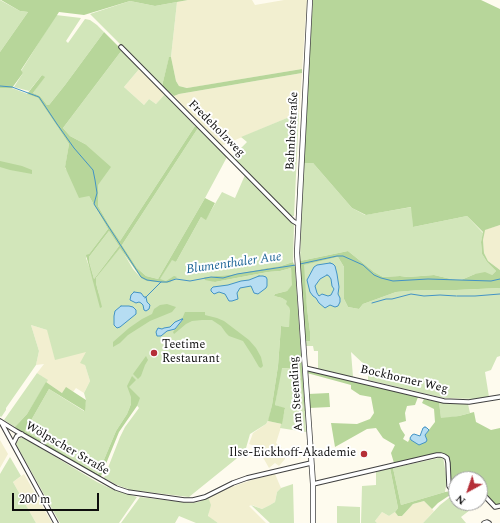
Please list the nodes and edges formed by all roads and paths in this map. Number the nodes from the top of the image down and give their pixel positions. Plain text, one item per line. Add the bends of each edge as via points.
1 (310, 0) edge
2 (121, 47) dead end
3 (298, 224) junction
4 (298, 264) joint
5 (305, 368) junction
6 (500, 397) edge
7 (0, 421) edge
8 (22, 434) junction
9 (13, 444) junction
10 (311, 463) junction
11 (448, 471) edge
12 (313, 484) junction
13 (488, 500) edge
14 (500, 506) edge
15 (56, 523) edge
16 (313, 523) edge
17 (484, 523) edge
18 (489, 523) edge

1 - 3 street, Bahnhofstraße
2 - 3 street, Fredeholzweg via 293,222
3 - 4 street, Bahnhofstraße
4 - 5 street, Am Steending
5 - 6 street, Bockhorner Weg via 444,400 469,402
5 - 10 street, Am Steending
7 - 8 street, Wölpscher Straße
7 - 9 street
8 - 9 street via 17,436
8 - 10 street, Wölpscher Straße via 116,488 128,492 189,500 204,497 247,478
9 - 15 street
10 - 12 street, Am Steending
11 - 12 street via 446,458 437,455
12 - 16 street, Am Steending
13 - 14 street via 495,507
17 - 18 street

